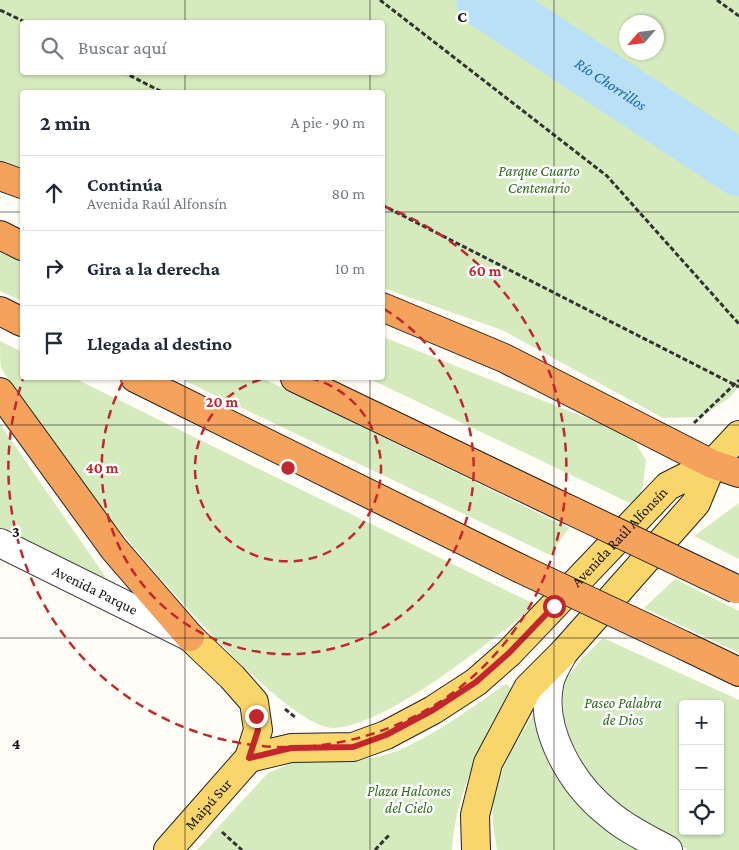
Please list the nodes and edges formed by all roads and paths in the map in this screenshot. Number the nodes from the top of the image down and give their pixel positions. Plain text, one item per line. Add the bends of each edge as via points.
1 (380, 0) edge
2 (717, 0) edge
3 (0, 10) edge
4 (739, 16) edge
5 (21, 20) edge
6 (129, 75) edge
7 (158, 90) edge
8 (0, 176) edge
9 (20, 183) edge
10 (385, 207) edge
11 (0, 235) edge
12 (20, 245) edge
13 (385, 308) edge
14 (0, 311) edge
15 (20, 321) edge
16 (739, 324) edge
17 (139, 380) edge
18 (299, 380) edge
19 (739, 387) edge
20 (0, 392) edge
21 (739, 435) edge
22 (712, 464) junction
23 (739, 473) edge
24 (0, 543) edge
25 (738, 590) edge
26 (190, 637) junction
27 (564, 651) junction
28 (739, 672) edge
29 (249, 758) junction
30 (390, 834) dead end
31 (168, 850) edge
32 (374, 850) edge
33 (476, 850) edge
34 (668, 850) edge

1 - 16 path via 607,176
2 - 4 path
3 - 5 path
6 - 7 path
8 - 9 highway
10 - 19 path
11 - 12 highway
13 - 22 highway via 504,358
14 - 15 highway
17 - 28 highway, bridge via 519,568
18 - 25 highway, bridge
20 - 26 highway via 114,549
21 - 22 main road, Avenida Raúl Alfonsín
22 - 23 highway
22 - 27 main road, Avenida Raúl Alfonsín via 696,503
22 - 29 main road, Avenida Raúl Alfonsín via 668,486 509,653 476,682 433,710 386,735 353,747 291,748
24 - 26 street, Avenida Parque
26 - 29 main road via 254,702 258,730
27 - 33 main road, Avenida Raúl Alfonsín via 528,688 488,763 475,815
27 - 34 street via 550,680 548,712 558,748 581,788 609,815
29 - 31 main road, Maipú Sur
30 - 32 path

